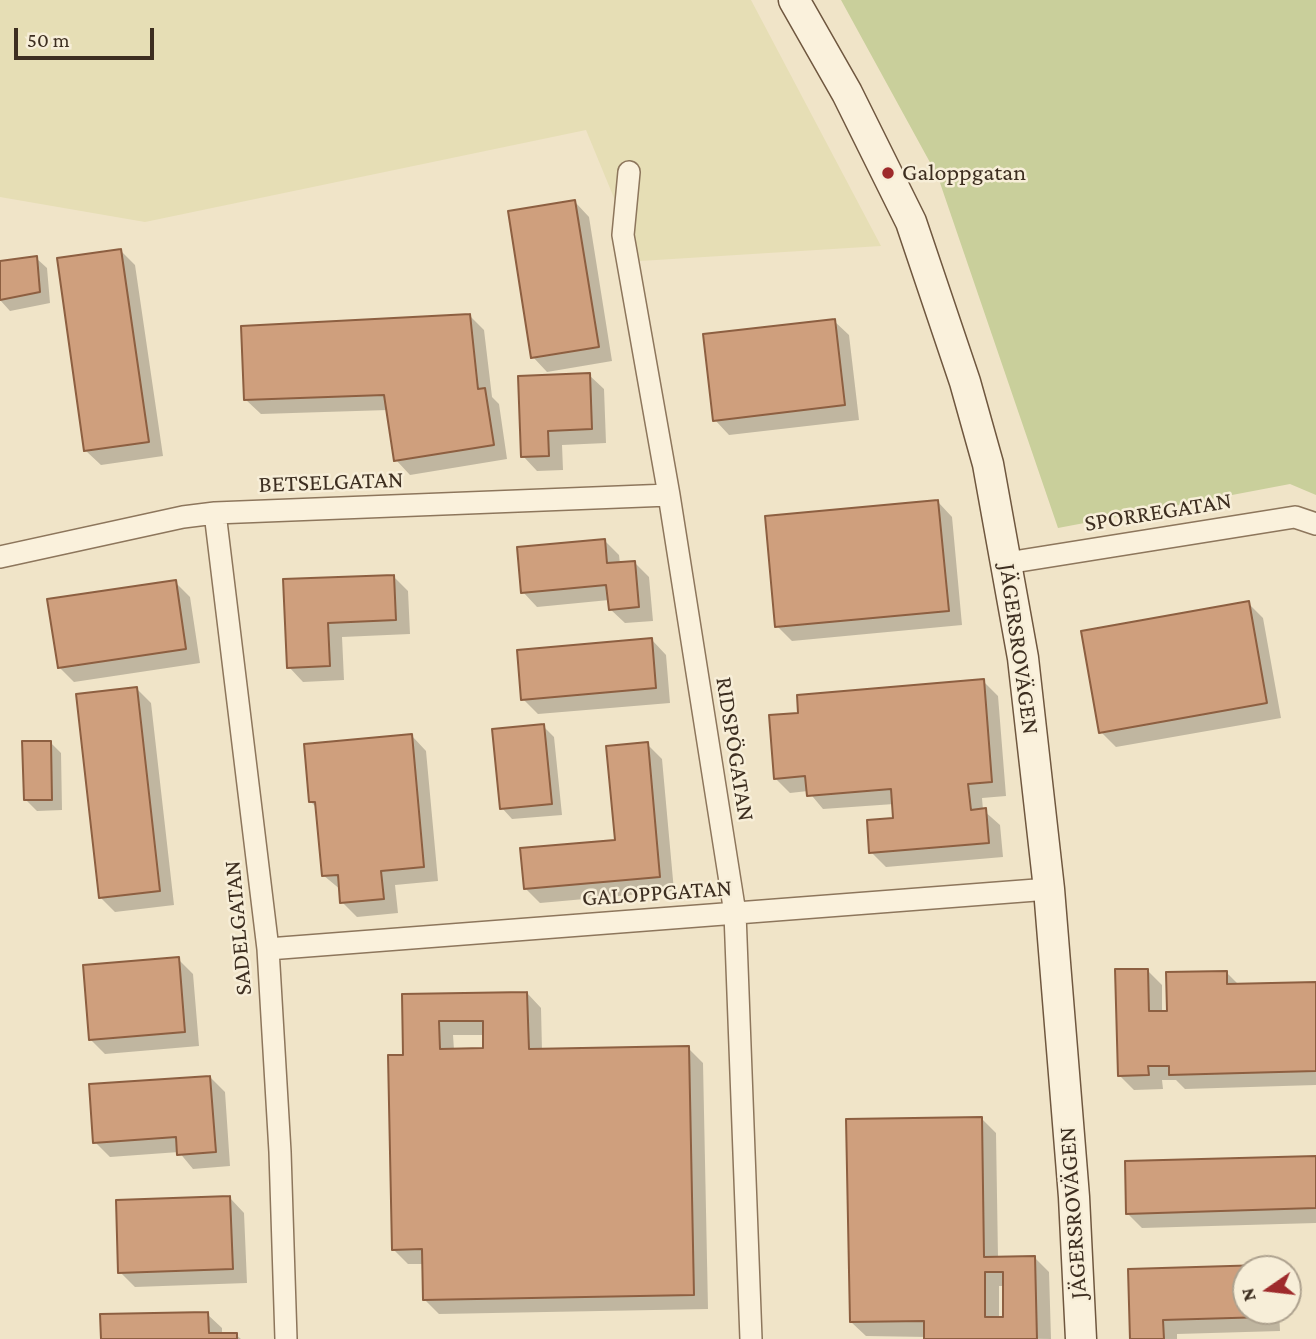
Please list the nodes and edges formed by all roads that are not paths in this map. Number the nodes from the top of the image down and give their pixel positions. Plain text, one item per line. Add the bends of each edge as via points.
1 (794, 0) edge
2 (629, 172) dead end
3 (669, 495) junction
4 (215, 513) junction
5 (1316, 524) edge
6 (0, 556) edge
7 (1007, 563) junction
8 (1049, 888) junction
9 (735, 913) junction
10 (268, 948) junction
11 (286, 1339) edge
12 (751, 1339) edge
13 (1081, 1339) edge

1 - 7 street, JÄGERSROVÄGEN via 847,93 911,222 969,394
2 - 3 street, RIDSPÖGATAN via 623,235
3 - 4 street, BETSELGATAN
3 - 9 street, RIDSPÖGATAN
4 - 6 street, BETSELGATAN
4 - 10 street, SADELGATAN
5 - 7 street, SPORREGATAN via 1295,517
7 - 8 street, JÄGERSROVÄGEN via 1023,658
8 - 9 street, GALOPPGATAN
8 - 13 street, JÄGERSROVÄGEN
9 - 10 street, GALOPPGATAN
9 - 12 street, RIDSPÖGATAN
10 - 11 street, SADELGATAN

